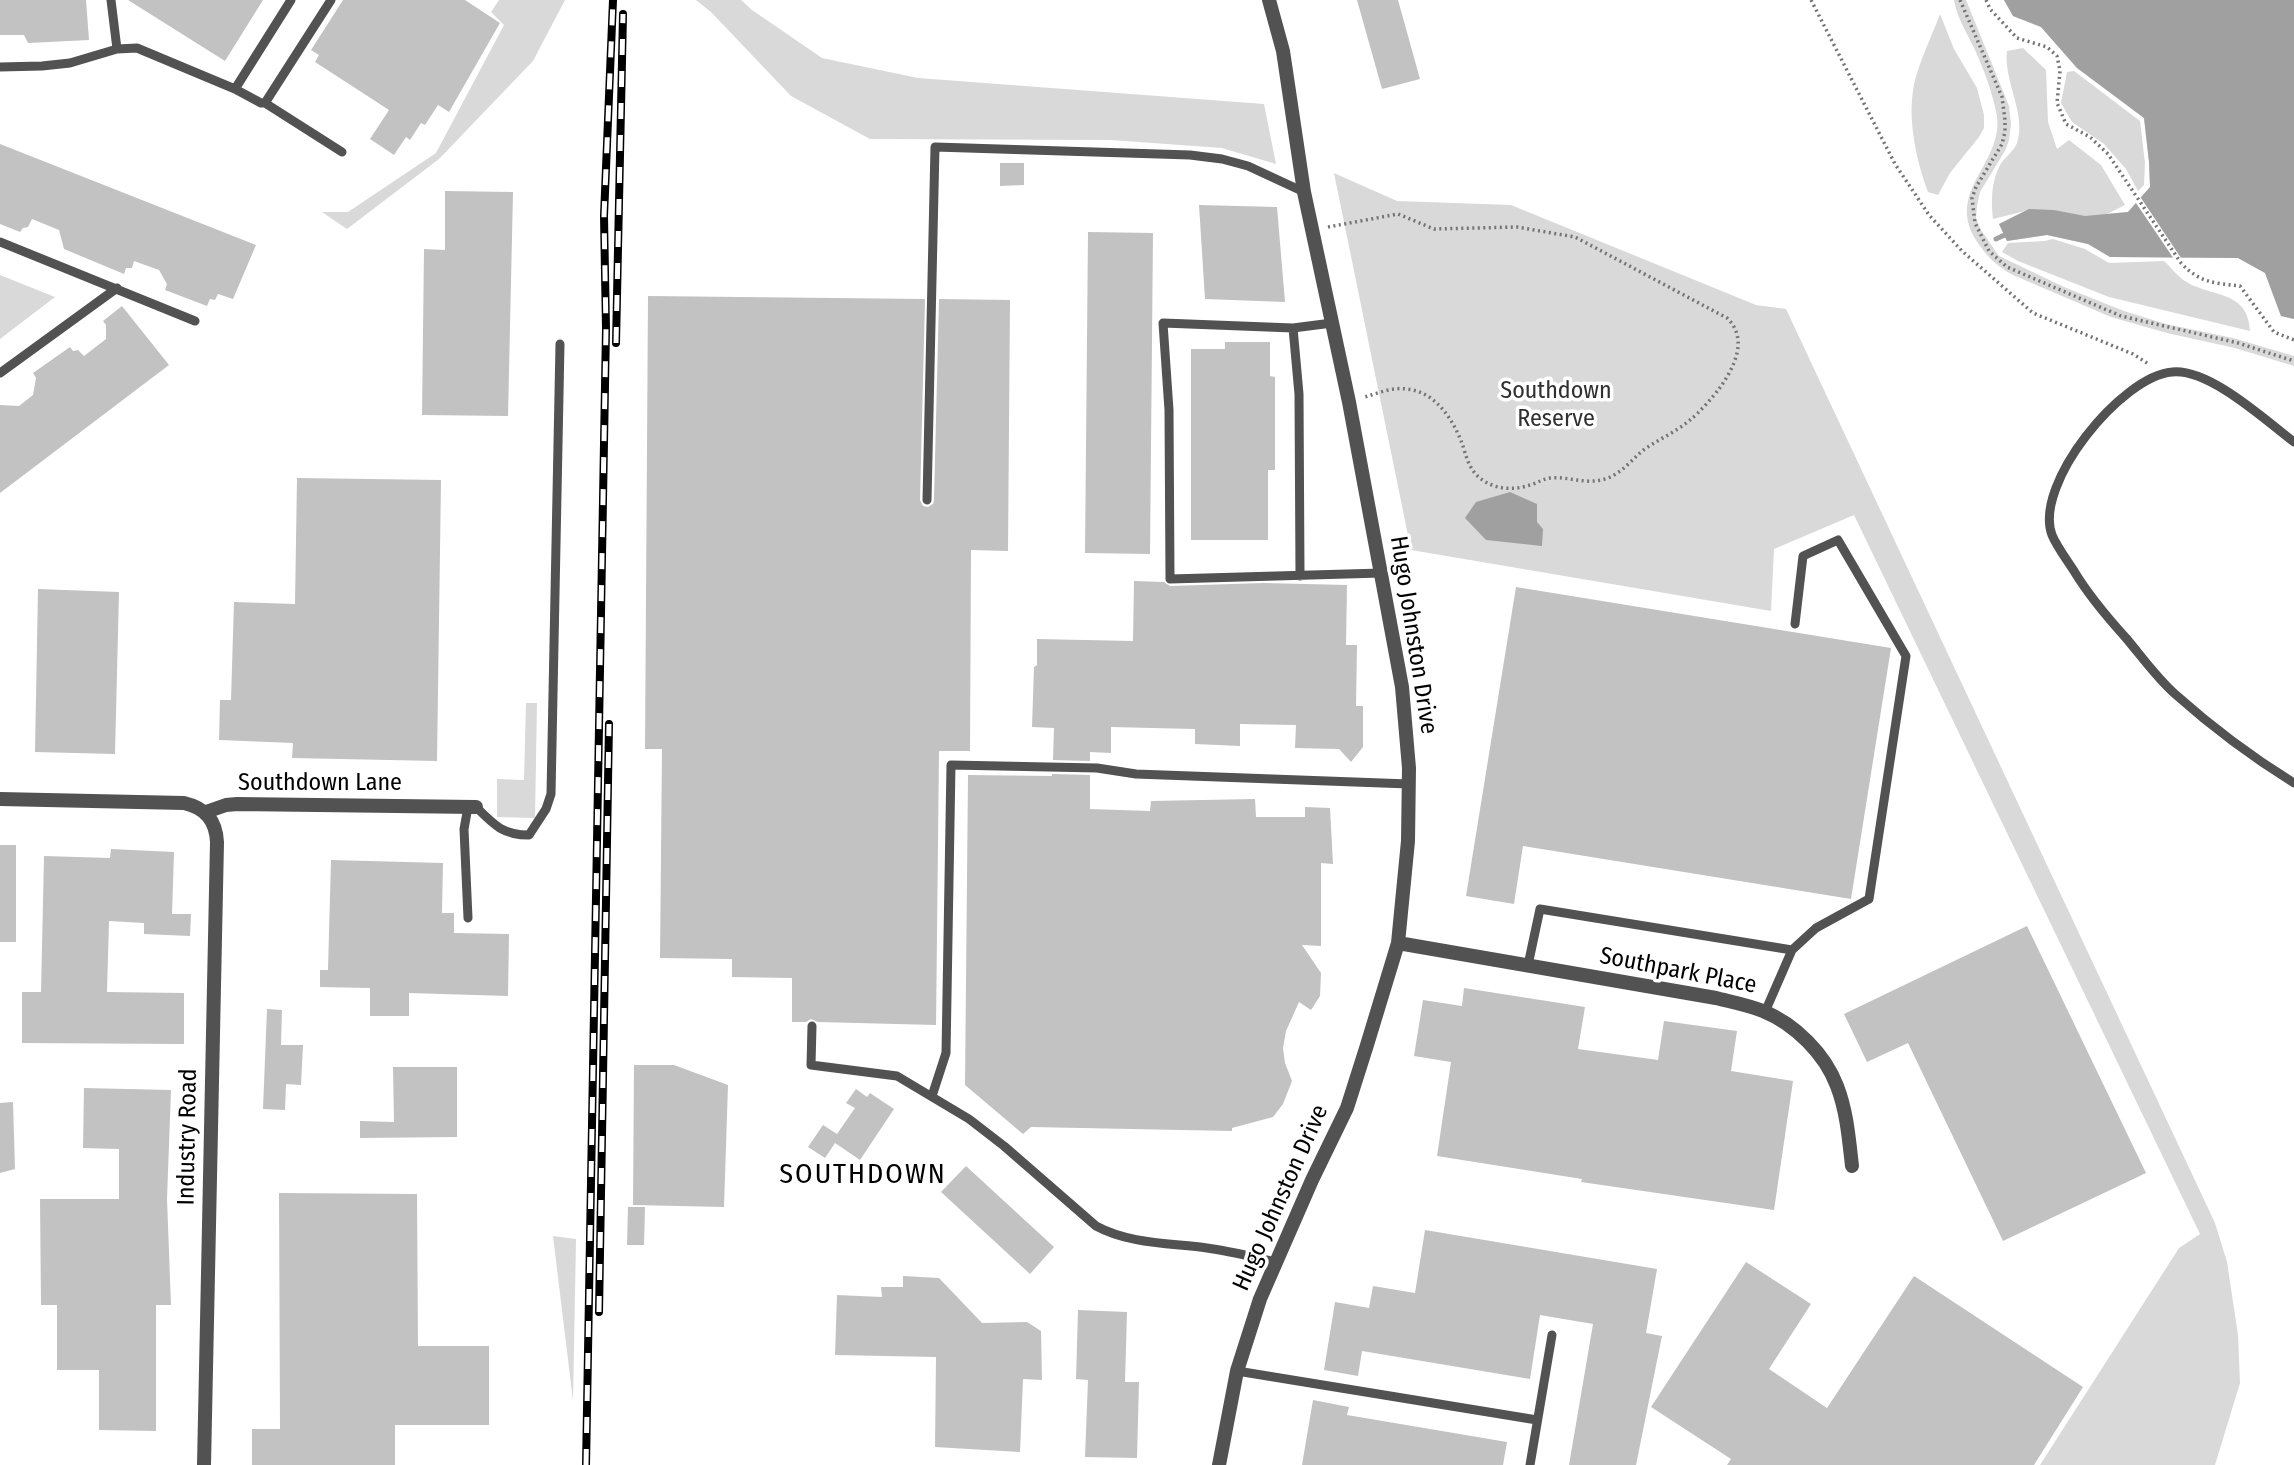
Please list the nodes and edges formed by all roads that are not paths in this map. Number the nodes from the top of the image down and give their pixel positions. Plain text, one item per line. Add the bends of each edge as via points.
1 (111, 0) edge
2 (291, 0) edge
3 (331, 0) edge
4 (1269, 0) edge
5 (117, 49) junction
6 (0, 67) edge
7 (235, 89) junction
8 (265, 103) junction
9 (342, 152) dead end
10 (1304, 192) junction
11 (0, 242) edge
12 (117, 288) junction
13 (195, 321) dead end
14 (1332, 323) junction
15 (1293, 328) junction
16 (560, 344) dead end
17 (0, 373) edge
18 (2294, 442) edge
19 (927, 500) dead end
20 (1382, 573) junction
21 (1300, 576) junction
22 (1795, 624) dead end
23 (2294, 783) edge
24 (1409, 784) junction
25 (0, 799) edge
26 (472, 807) junction
27 (206, 812) junction
28 (468, 918) dead end
29 (1398, 943) junction
30 (1792, 950) junction
31 (1528, 965) junction
32 (1765, 1012) junction
33 (812, 1026) dead end
34 (933, 1096) junction
35 (1852, 1166) dead end
36 (1276, 1262) junction
37 (1552, 1335) dead end
38 (1237, 1371) junction
39 (1537, 1420) junction
40 (204, 1465) edge
41 (1219, 1465) edge
42 (1530, 1465) edge

1 - 5 lane
2 - 7 lane
3 - 8 lane
4 - 10 street, Hugo Johnston Drive via 1283,51
5 - 6 lane via 69,63
5 - 7 lane via 137,48
7 - 8 lane
8 - 9 lane
10 - 14 street, Hugo Johnston Drive
10 - 19 lane via 1248,166 1190,155 935,147
11 - 12 lane
12 - 13 lane
12 - 17 lane
14 - 15 lane
14 - 20 street, Hugo Johnston Drive
15 - 21 lane via 1299,394
15 - 21 lane via 1163,323 1169,410 1168,534 1170,579
16 - 26 lane via 551,794 529,835 506,832
18 - 23 lane via 2208,379 2173,371 2153,376 2091,428 2077,447 2059,478 2049,518 2052,536 2090,597 2173,693
20 - 21 lane
20 - 24 street, Hugo Johnston Drive via 1402,687
22 - 30 lane via 1803,555 1838,541 1906,656 1869,899 1816,928
24 - 29 street, Hugo Johnston Drive
24 - 34 lane via 951,765 946,1053
25 - 27 street, Southdown Lane via 184,803
26 - 27 street, Southdown Lane via 237,804
26 - 28 lane via 464,829
27 - 40 street, Industry Road via 217,842
29 - 31 street, Southpark Place
29 - 36 street, Hugo Johnston Drive via 1347,1108
30 - 31 lane via 1540,909
30 - 32 lane
31 - 32 street, Southpark Place via 1716,998
32 - 35 street, Southpark Place via 1809,1043 1826,1064 1844,1109
33 - 34 lane via 811,1065 897,1076
34 - 36 lane via 995,1139 1111,1234
36 - 38 street, Hugo Johnston Drive
37 - 39 lane
38 - 39 lane
38 - 41 street, Hugo Johnston Drive
39 - 42 lane

